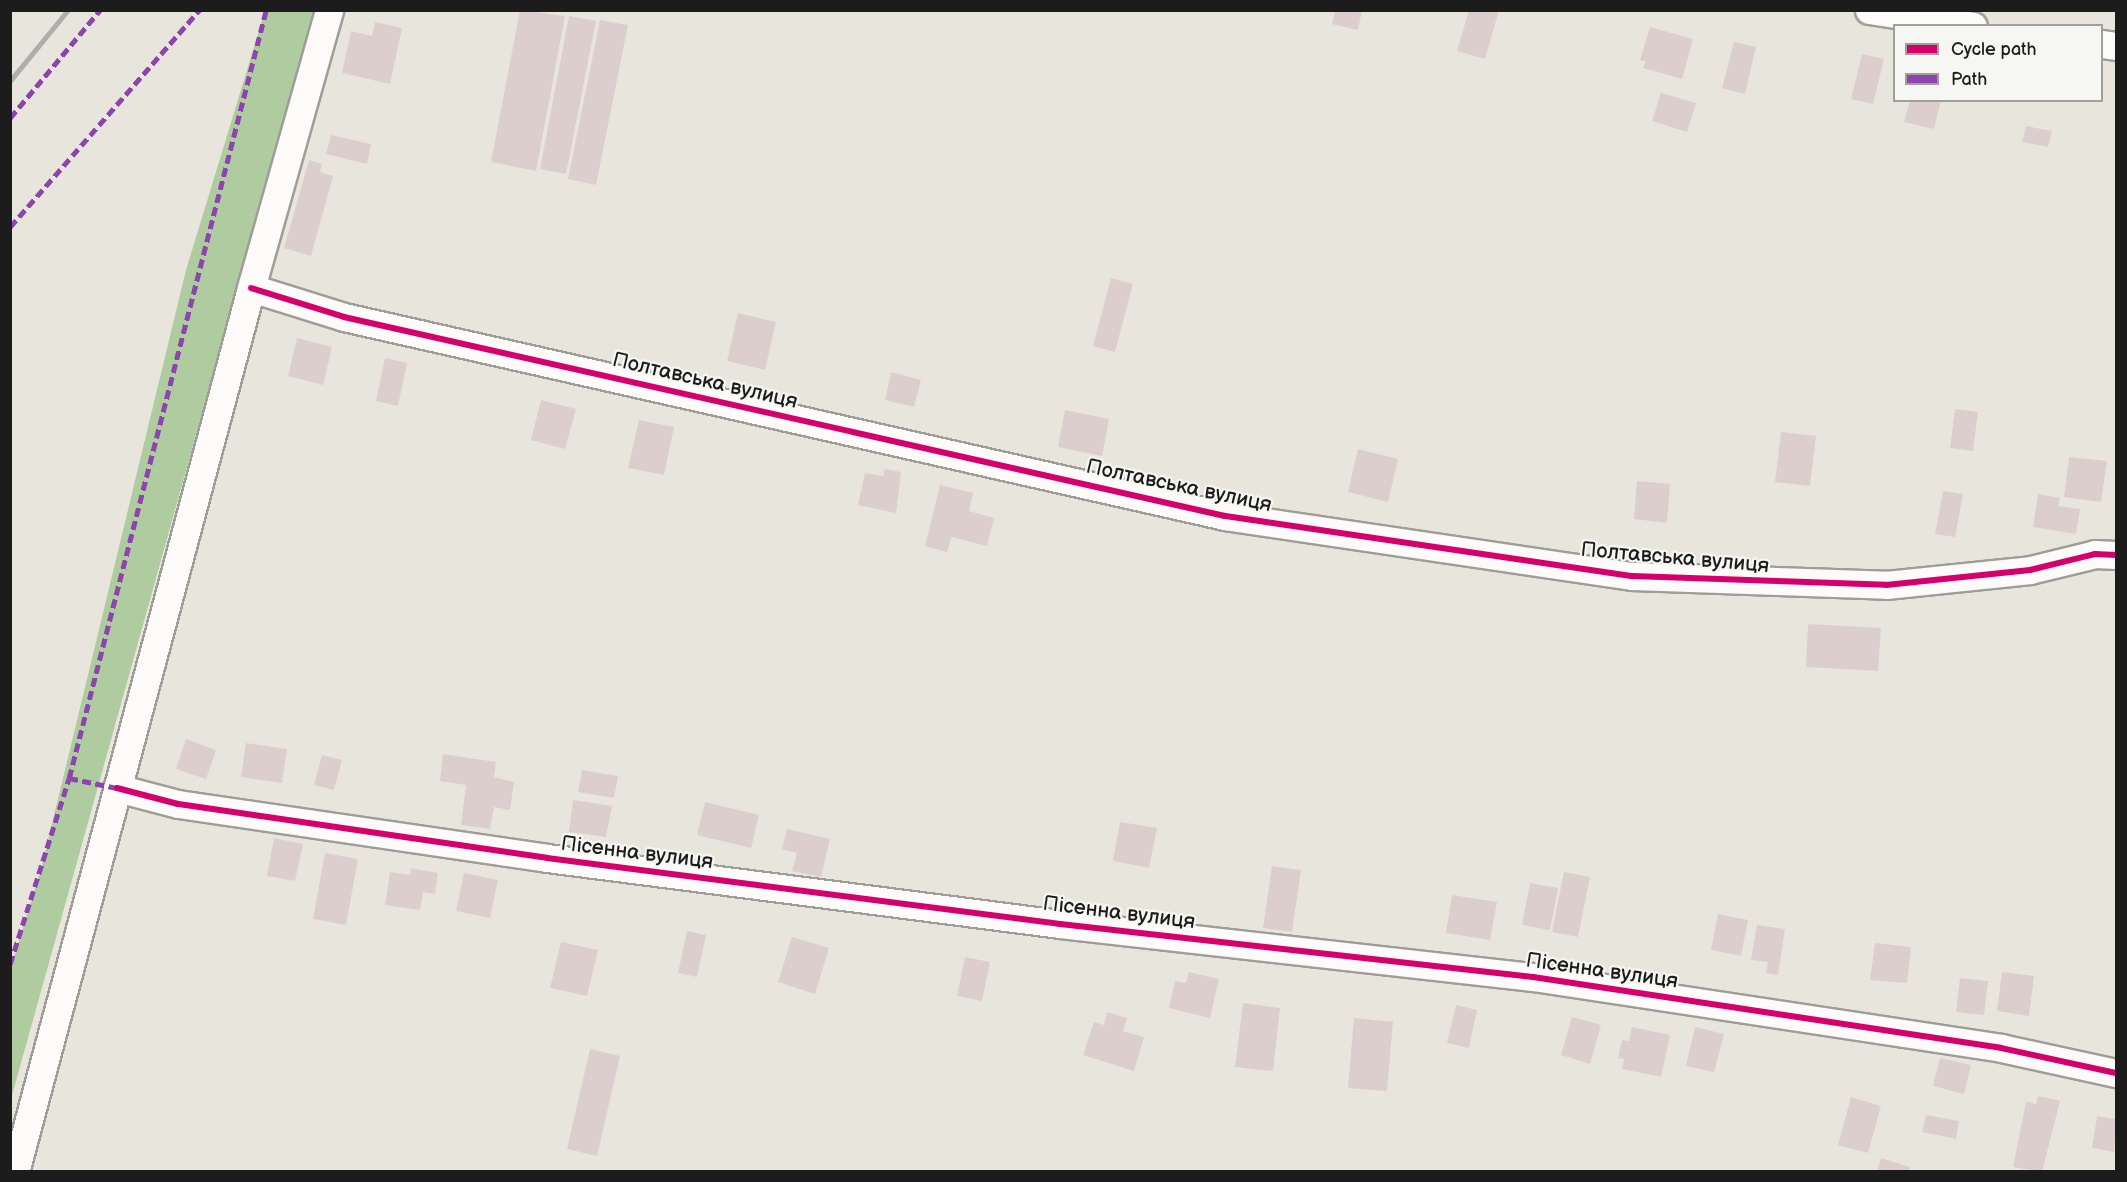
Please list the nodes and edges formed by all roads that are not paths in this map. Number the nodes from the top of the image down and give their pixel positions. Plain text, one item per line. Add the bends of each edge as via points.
1 (329, 10) edge
2 (1869, 10) edge
3 (1960, 24) edge
4 (251, 288) junction
5 (2116, 555) edge
6 (117, 788) junction
7 (2116, 1073) edge
8 (15, 1172) edge

1 - 4 street
2 - 3 street
4 - 5 street, Полтавська вулиця via 344,317 1225,516 1632,576 1886,585 2030,570 2095,554
4 - 6 street
6 - 7 street, Пісенна вулиця via 178,804 547,858 1060,924 1545,979 2001,1048
6 - 8 street

